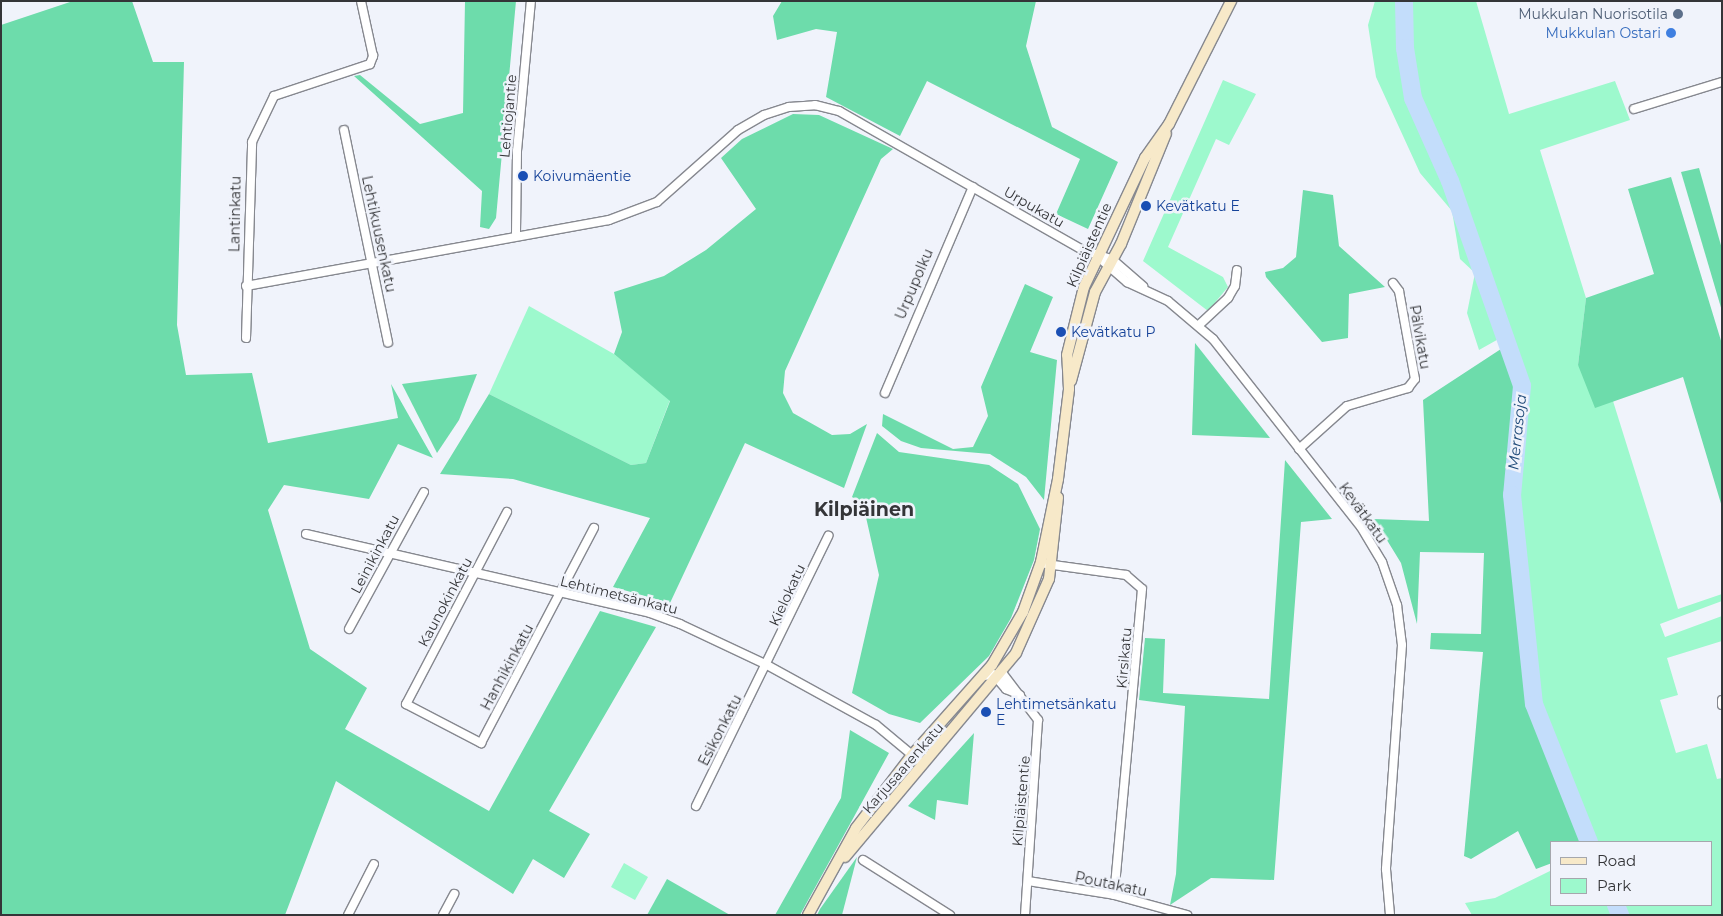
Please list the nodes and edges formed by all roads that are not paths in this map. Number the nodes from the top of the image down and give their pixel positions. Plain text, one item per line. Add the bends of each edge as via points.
1 (361, 1) edge
2 (531, 1) edge
3 (1231, 1) edge
4 (1722, 82) edge
5 (1634, 109) dead end
6 (1169, 124) junction
7 (344, 130) dead end
8 (973, 187) junction
9 (516, 233) junction
10 (1097, 256) junction
11 (372, 261) junction
12 (1110, 265) junction
13 (1237, 270) dead end
14 (1393, 283) dead end
15 (246, 286) junction
16 (1199, 325) junction
17 (246, 338) dead end
18 (388, 342) dead end
19 (1069, 389) junction
20 (885, 393) dead end
21 (1299, 448) junction
22 (1058, 479) junction
23 (424, 492) dead end
24 (507, 512) dead end
25 (594, 528) dead end
26 (306, 534) dead end
27 (828, 536) dead end
28 (389, 554) junction
29 (1041, 562) junction
30 (1052, 565) junction
31 (473, 573) junction
32 (560, 593) junction
33 (349, 629) dead end
34 (768, 665) junction
35 (996, 673) junction
36 (982, 676) joint
37 (1722, 700) edge
38 (406, 704) joint
39 (1722, 705) edge
40 (912, 755) junction
41 (923, 764) junction
42 (696, 806) dead end
43 (863, 860) dead end
44 (374, 864) dead end
45 (831, 873) junction
46 (1028, 881) junction
47 (454, 894) dead end
48 (1114, 895) junction
49 (348, 915) edge
50 (443, 915) edge
51 (808, 915) edge
52 (950, 915) edge
53 (1025, 915) edge
54 (1187, 915) edge
55 (1390, 915) edge

1 - 15 street, Lantinkatu via 372,47 370,64 274,96 252,142
2 - 9 street, Lehtiojantie via 517,150
3 - 6 street, Kilpiäistentie
4 - 5 street
6 - 10 street, Kilpiäistentie via 1145,158
6 - 12 street, Kilpiäistentie
7 - 11 street, Lehtikuusenkatu
8 - 9 street, Urpukatu via 839,111 816,105 789,107 738,130 657,202 609,220
8 - 10 street, Urpukatu
8 - 20 street, Urpupolku
9 - 11 street
10 - 12 street, Kevätkatu
10 - 19 street, Kilpiäistentie via 1073,324 1067,355
11 - 15 street
11 - 18 street, Lehtikuusenkatu
12 - 16 street, Kevätkatu
12 - 19 street, Kilpiäistentie via 1084,324
13 - 16 street via 1235,286 1228,298
14 - 21 street, Pälvikatu via 1399,291 1414,379 1408,388 1347,406
15 - 17 street, Lantinkatu
16 - 21 street, Kevätkatu
19 - 22 street, Kilpiäistentie
21 - 55 street, Kevätkatu via 1371,542 1397,605 1402,645 1386,869
22 - 29 street, Kilpiäistentie
22 - 30 street, Kilpiäistentie via 1059,524
23 - 28 street, Leinikinkatu
24 - 31 street, Kaunokinkatu
25 - 32 street, Hanhikinkatu
26 - 28 street, Lehtimetsänkatu
27 - 34 street, Kielokatu
28 - 31 street, Lehtimetsänkatu
28 - 33 street, Leinikinkatu
29 - 30 street, Kirsikatu
29 - 35 street, Kilpiäistentie
30 - 35 street, Kilpiäistentie via 1035,618
30 - 48 street, Kirsikatu via 1126,575 1142,589
31 - 32 street, Lehtimetsänkatu
31 - 38 street, Kaunokinkatu
32 - 34 street, Lehtimetsänkatu via 650,613
32 - 38 street, Hanhikinkatu via 481,743
34 - 40 street, Lehtimetsänkatu via 876,725
34 - 42 street, Esikonkatu
35 - 36 street, Kilpiäistentie
35 - 41 street, Karjusaarenkatu
35 - 46 street, Kilpiäistentie via 1034,712 1040,730
36 - 40 street, Karjusaarenkatu
37 - 39 street
40 - 41 street, Lehtimetsänkatu
40 - 45 street, Karjusaarenkatu via 856,828
41 - 45 street, Karjusaarenkatu
43 - 52 street
44 - 49 street
45 - 51 street, Karjusaarenkatu
46 - 48 street, Poutakatu
46 - 53 street, Kilpiäistentie
47 - 50 street
48 - 54 street, Poutakatu

